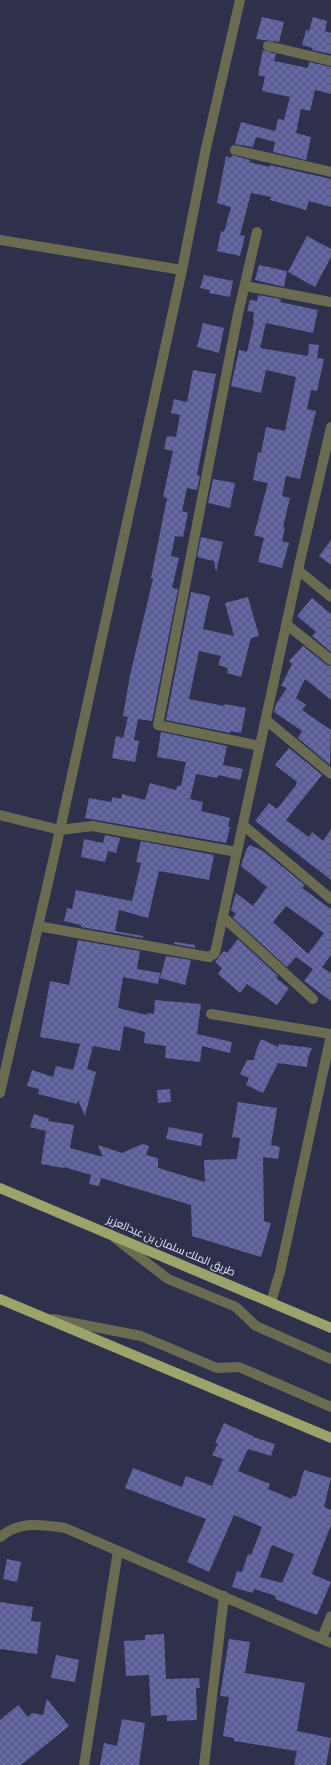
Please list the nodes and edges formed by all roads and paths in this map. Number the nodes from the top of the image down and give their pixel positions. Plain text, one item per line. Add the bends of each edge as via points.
1 (240, 0) edge
2 (268, 46) dead end
3 (331, 61) edge
4 (235, 150) dead end
5 (331, 172) edge
6 (257, 232) dead end
7 (0, 240) edge
8 (182, 270) junction
9 (245, 286) junction
10 (331, 302) edge
11 (331, 427) edge
12 (298, 570) junction
13 (331, 597) edge
14 (286, 624) junction
15 (331, 660) edge
16 (266, 720) junction
17 (260, 746) junction
18 (331, 774) edge
19 (0, 815) edge
20 (243, 824) junction
21 (60, 830) junction
22 (237, 852) junction
23 (331, 899) edge
24 (223, 917) junction
25 (38, 926) junction
26 (314, 999) dead end
27 (211, 1014) dead end
28 (331, 1034) edge
29 (0, 1093) edge
30 (0, 1188) edge
31 (105, 1231) junction
32 (0, 1299) edge
33 (271, 1302) junction
34 (12, 1305) junction
35 (0, 1306) edge
36 (37, 1316) junction
37 (331, 1328) edge
38 (331, 1359) edge
39 (331, 1407) edge
40 (331, 1438) edge
41 (0, 1537) edge
42 (118, 1551) junction
43 (224, 1596) junction
44 (331, 1616) edge
45 (327, 1641) edge
46 (84, 1765) edge
47 (204, 1765) edge

1 - 8 street via 206,148
2 - 3 street
4 - 5 street
6 - 9 street
7 - 8 street
8 - 21 street
9 - 10 street
9 - 17 street via 158,725
11 - 12 street
12 - 13 street
12 - 14 street
14 - 15 street
14 - 16 street
16 - 17 street
16 - 18 street
17 - 20 street
19 - 21 street
20 - 22 street
20 - 23 street
21 - 22 street via 92,826
21 - 25 street
22 - 24 street
24 - 25 street via 215,953 209,957
24 - 26 street
25 - 29 street
27 - 28 street
28 - 33 street via 280,1272
30 - 31 main road, طريق الملك سلمان بن عبدالعزيز
31 - 33 main road, طريق الملك سلمان بن عبدالعزيز
31 - 38 street via 168,1279 236,1307 256,1326
32 - 34 main road
33 - 37 main road, طريق الملك سلمان بن عبدالعزيز
34 - 35 street
34 - 36 main road
36 - 39 street via 141,1336 217,1368 239,1367
36 - 40 main road
41 - 42 street via 6,1532 28,1524 65,1528
42 - 43 street
42 - 46 street
43 - 45 street
43 - 47 street
44 - 45 street

